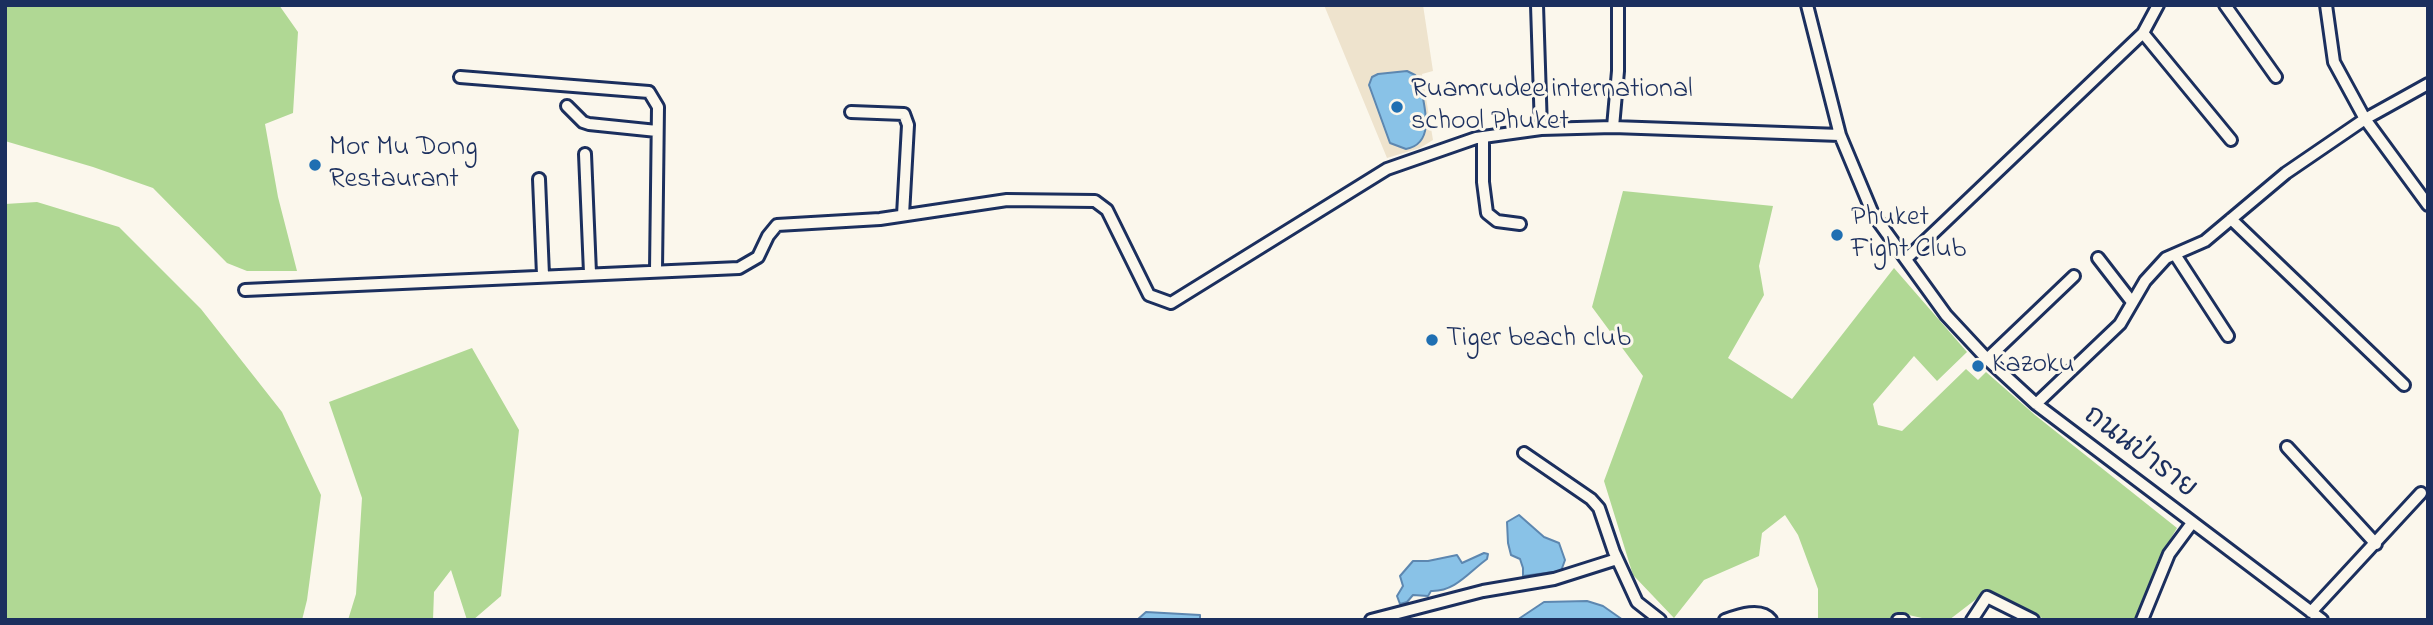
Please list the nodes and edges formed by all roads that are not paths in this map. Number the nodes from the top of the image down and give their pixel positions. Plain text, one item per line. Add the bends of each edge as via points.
1 (1537, 5) edge
2 (1618, 5) edge
3 (1807, 5) edge
4 (2158, 5) edge
5 (2225, 5) edge
6 (2326, 5) edge
7 (2143, 33) junction
8 (460, 77) dead end
9 (2276, 77) dead end
10 (2428, 84) edge
11 (566, 106) dead end
12 (851, 112) dead end
13 (2365, 119) junction
14 (1613, 127) junction
15 (1541, 129) junction
16 (657, 131) junction
17 (1840, 135) junction
18 (1483, 138) junction
19 (2231, 140) dead end
20 (585, 154) dead end
21 (540, 179) dead end
22 (2428, 205) edge
23 (903, 215) junction
24 (2231, 219) junction
25 (1520, 225) dead end
26 (2176, 256) junction
27 (2098, 258) dead end
28 (1906, 260) junction
29 (656, 270) junction
30 (590, 273) junction
31 (543, 275) junction
32 (2074, 276) dead end
33 (245, 290) dead end
34 (2132, 302) junction
35 (2228, 337) dead end
36 (1987, 359) junction
37 (2404, 385) dead end
38 (2036, 404) junction
39 (2287, 447) dead end
40 (1524, 453) dead end
41 (2421, 493) dead end
42 (2192, 523) junction
43 (2376, 544) junction
44 (1617, 559) junction
45 (2312, 612) junction
46 (1371, 620) edge
47 (1660, 620) edge
48 (1725, 620) edge
49 (1771, 620) edge
50 (1972, 620) edge
51 (2033, 620) edge
52 (2143, 620) edge
53 (2322, 620) edge

1 - 15 street
2 - 14 street
3 - 17 street, ถนนป่าราย
4 - 7 street
5 - 9 street
6 - 13 street via 2334,62
7 - 19 street
7 - 28 street
8 - 16 street via 649,92 658,107
10 - 13 street
11 - 16 street via 589,124
12 - 23 street via 906,117
13 - 22 street
13 - 24 street via 2286,173
14 - 15 street
14 - 17 street
15 - 18 street
16 - 29 street
17 - 28 street, ถนนป่าราย via 1873,214
18 - 23 street via 1387,169 1171,303 1149,295 1107,210 1095,201 1007,200
18 - 25 street via 1487,213 1497,221
20 - 30 street
21 - 31 street
23 - 29 street via 777,225 758,257 739,268
24 - 26 street via 2205,241
24 - 37 street
26 - 34 street via 2166,258
26 - 35 street
27 - 34 street
28 - 36 street, ถนนป่าราย via 1946,315
29 - 30 street
30 - 31 street
31 - 33 street
32 - 36 street
34 - 38 street via 2120,324
36 - 38 street, ถนนป่าราย
38 - 42 street, ถนนป่าราย
39 - 43 street
40 - 44 street via 1599,508
41 - 43 street
42 - 45 street, ถนนป่าราย
42 - 52 street via 2169,554
43 - 45 street
44 - 46 street via 1554,579 1483,591
44 - 47 street via 1637,602
45 - 53 street, ถนนป่าราย
48 - 49 street via 1758,612
50 - 51 street via 1987,597

